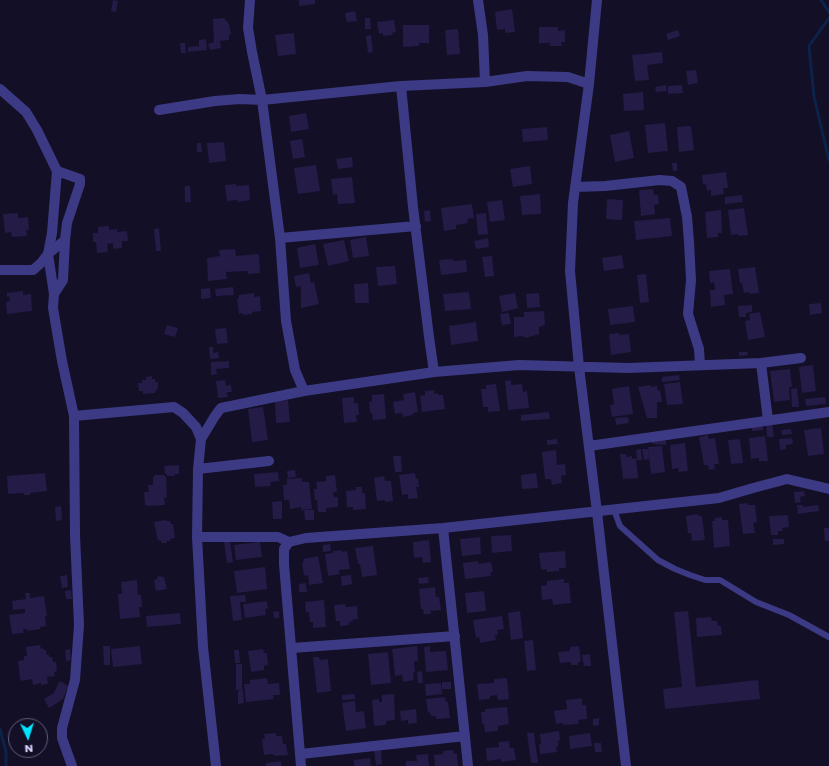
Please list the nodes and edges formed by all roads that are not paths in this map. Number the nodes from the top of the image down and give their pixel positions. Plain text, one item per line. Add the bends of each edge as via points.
1 (250, 0) edge
2 (478, 0) edge
3 (597, 0) edge
4 (485, 82) junction
5 (589, 84) junction
6 (401, 86) junction
7 (0, 89) edge
8 (262, 100) junction
9 (158, 110) dead end
10 (57, 171) junction
11 (575, 187) junction
12 (416, 226) junction
13 (280, 238) junction
14 (65, 240) junction
15 (48, 254) junction
16 (0, 270) edge
17 (54, 294) junction
18 (801, 358) dead end
19 (761, 363) junction
20 (700, 365) junction
21 (579, 367) junction
22 (434, 372) junction
23 (304, 391) junction
24 (829, 412) edge
25 (74, 416) junction
26 (768, 420) junction
27 (201, 439) junction
28 (589, 446) junction
29 (269, 461) dead end
30 (198, 469) junction
31 (829, 489) edge
32 (614, 510) junction
33 (598, 512) junction
34 (443, 528) junction
35 (197, 537) junction
36 (289, 542) junction
37 (454, 636) junction
38 (829, 637) edge
39 (292, 648) junction
40 (465, 736) junction
41 (300, 754) junction
42 (72, 766) edge
43 (216, 766) edge
44 (301, 766) edge
45 (468, 766) edge
46 (626, 766) edge

1 - 8 street via 248,28
2 - 4 street via 483,35
3 - 5 street
4 - 5 street via 527,76 568,76
4 - 6 street
5 - 11 street
6 - 8 street
6 - 12 street
7 - 10 street via 26,112
8 - 9 street via 215,101
8 - 13 street
10 - 14 street via 80,179 79,190 67,223
10 - 15 street
11 - 20 street via 660,180 672,181 681,187 687,217 691,280 688,314 699,349
11 - 21 street via 570,271
12 - 13 street
12 - 22 street
13 - 23 street via 286,321 295,370
14 - 15 street
14 - 17 street via 63,280
15 - 16 street via 33,270
15 - 17 street
17 - 25 street via 53,308
18 - 19 street
19 - 20 street
19 - 26 street
20 - 21 street
21 - 22 street via 519,365
21 - 28 street
22 - 23 street
23 - 27 street via 222,408
24 - 26 street
25 - 27 street via 174,407 196,427
25 - 42 street via 78,625 75,680 62,728 62,738
26 - 28 street
27 - 30 street
28 - 33 street
29 - 30 street
30 - 35 street
31 - 32 street via 787,479 719,498
32 - 33 street
32 - 38 lane via 620,526 658,560 705,580 720,580 756,602 789,615
33 - 34 street
33 - 46 street
34 - 36 street via 306,538
34 - 37 street
35 - 36 street via 278,537
35 - 43 street via 203,647
36 - 39 street via 284,549
37 - 39 street
37 - 40 street
39 - 41 street
40 - 41 street
40 - 45 street
41 - 44 street

